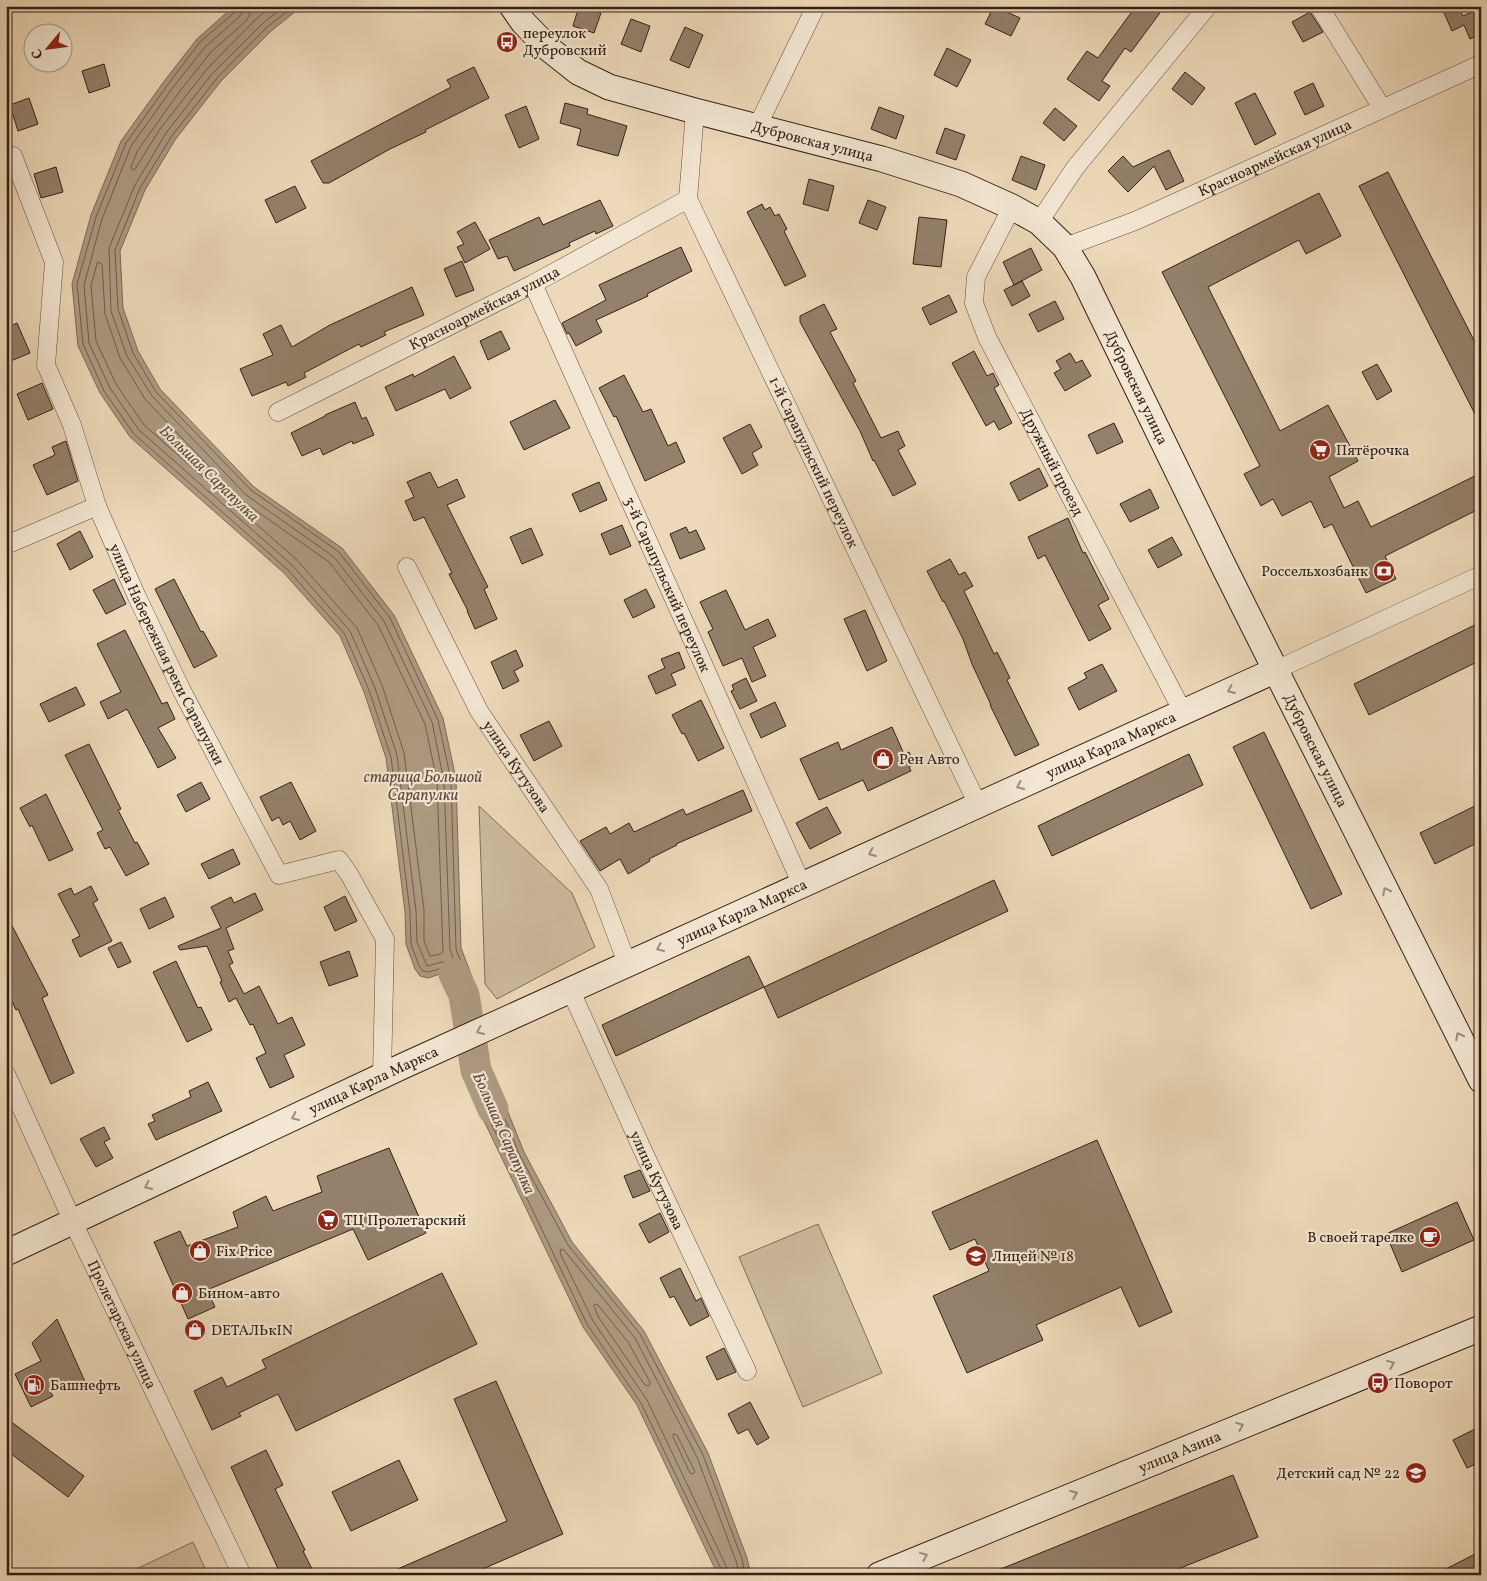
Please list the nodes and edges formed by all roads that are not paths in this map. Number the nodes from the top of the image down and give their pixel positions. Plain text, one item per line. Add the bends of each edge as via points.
1 (512, 6) edge
2 (816, 6) edge
3 (1208, 6) edge
4 (1319, 6) edge
5 (1481, 64) edge
6 (1382, 108) junction
7 (695, 112) junction
8 (757, 127) junction
9 (6, 160) edge
10 (688, 199) junction
11 (1012, 208) junction
12 (1039, 222) junction
13 (1065, 247) junction
14 (533, 284) junction
15 (278, 412) dead end
16 (97, 506) junction
17 (6, 545) edge
18 (407, 567) dead end
19 (1481, 575) edge
20 (1276, 670) junction
21 (1183, 712) junction
22 (978, 805) junction
23 (802, 885) junction
24 (627, 963) junction
25 (570, 989) junction
26 (392, 1071) junction
27 (6, 1074) edge
28 (1481, 1080) edge
29 (73, 1222) junction
30 (6, 1253) edge
31 (1481, 1328) edge
32 (747, 1371) dead end
33 (242, 1575) edge
34 (879, 1575) edge

1 - 7 main road, Дубровская улица via 549,49 578,72 609,87
2 - 8 street
3 - 12 street via 1075,168
4 - 6 street
5 - 6 street, Красноармейская улица
6 - 13 street, Красноармейская улица via 1134,221
7 - 8 main road, Дубровская улица
7 - 10 street
8 - 11 main road, Дубровская улица via 882,159 961,184
9 - 16 street, улица Набережная реки Сарапулки via 13,156 54,262 46,365 72,425
10 - 14 street, Красноармейская улица
10 - 22 street, 1-й Сарапульский переулок
11 - 12 main road, Дубровская улица
11 - 21 street, Дружный проезд via 976,277 974,302 987,337
12 - 13 main road, Дубровская улица
13 - 20 main road, Дубровская улица via 1083,277
14 - 15 street, Красноармейская улица
14 - 23 street, 3-й Сарапульский переулок
16 - 17 street
16 - 26 street, улица Набережная реки Сарапулки via 182,691 279,876 340,860 385,939
18 - 24 street, улица Кутузова via 479,711 599,889
19 - 20 street, улица Карла Маркса
20 -> 21 main road, улица Карла Маркса
28 -> 20 main road, Дубровская улица
21 -> 22 main road, улица Карла Маркса
22 -> 23 main road, улица Карла Маркса
23 -> 24 main road, улица Карла Маркса
24 - 25 main road, улица Карла Маркса
25 -> 26 main road, улица Карла Маркса
25 - 32 street, улица Кутузова
26 -> 29 main road, улица Карла Маркса
27 - 29 street, Пролетарская улица
29 - 30 main road, улица Карла Маркса
29 - 33 street, Пролетарская улица
34 -> 31 main road, улица Азина

